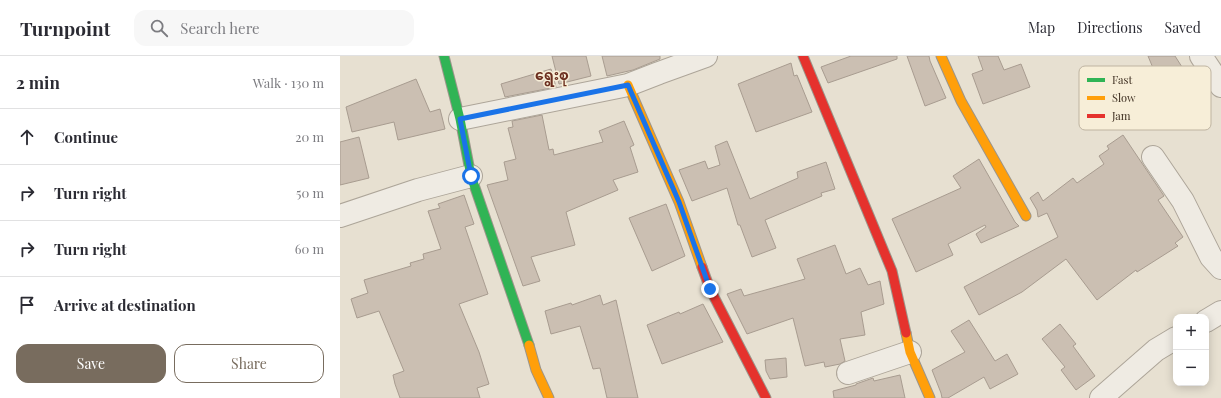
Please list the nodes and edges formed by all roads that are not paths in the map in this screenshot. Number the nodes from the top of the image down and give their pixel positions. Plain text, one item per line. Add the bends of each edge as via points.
1 (444, 56) edge
2 (706, 56) edge
3 (803, 56) edge
4 (941, 56) edge
5 (1201, 56) edge
6 (658, 64) edge
7 (1209, 66) edge
8 (1211, 68) edge
9 (1219, 78) edge
10 (628, 85) junction
11 (460, 119) junction
12 (1153, 157) dead end
13 (471, 176) junction
14 (340, 216) edge
15 (1026, 216) dead end
16 (1221, 268) edge
17 (1221, 312) edge
18 (1209, 319) edge
19 (1173, 340) edge
20 (910, 352) junction
21 (848, 372) dead end
22 (549, 398) edge
23 (766, 398) edge
24 (930, 398) edge
25 (1101, 398) edge

1 - 11 street
2 - 6 street
3 - 20 street via 892,271
4 - 15 street via 961,101
5 - 7 street
6 - 10 street
8 - 9 street
10 - 11 street
10 - 23 street via 679,202 710,289
11 - 13 street
12 - 16 street via 1183,201 1211,257
13 - 14 street via 418,190
13 - 22 street via 536,370
17 - 18 street
19 - 25 street via 1156,350
20 - 21 street
20 - 24 street

